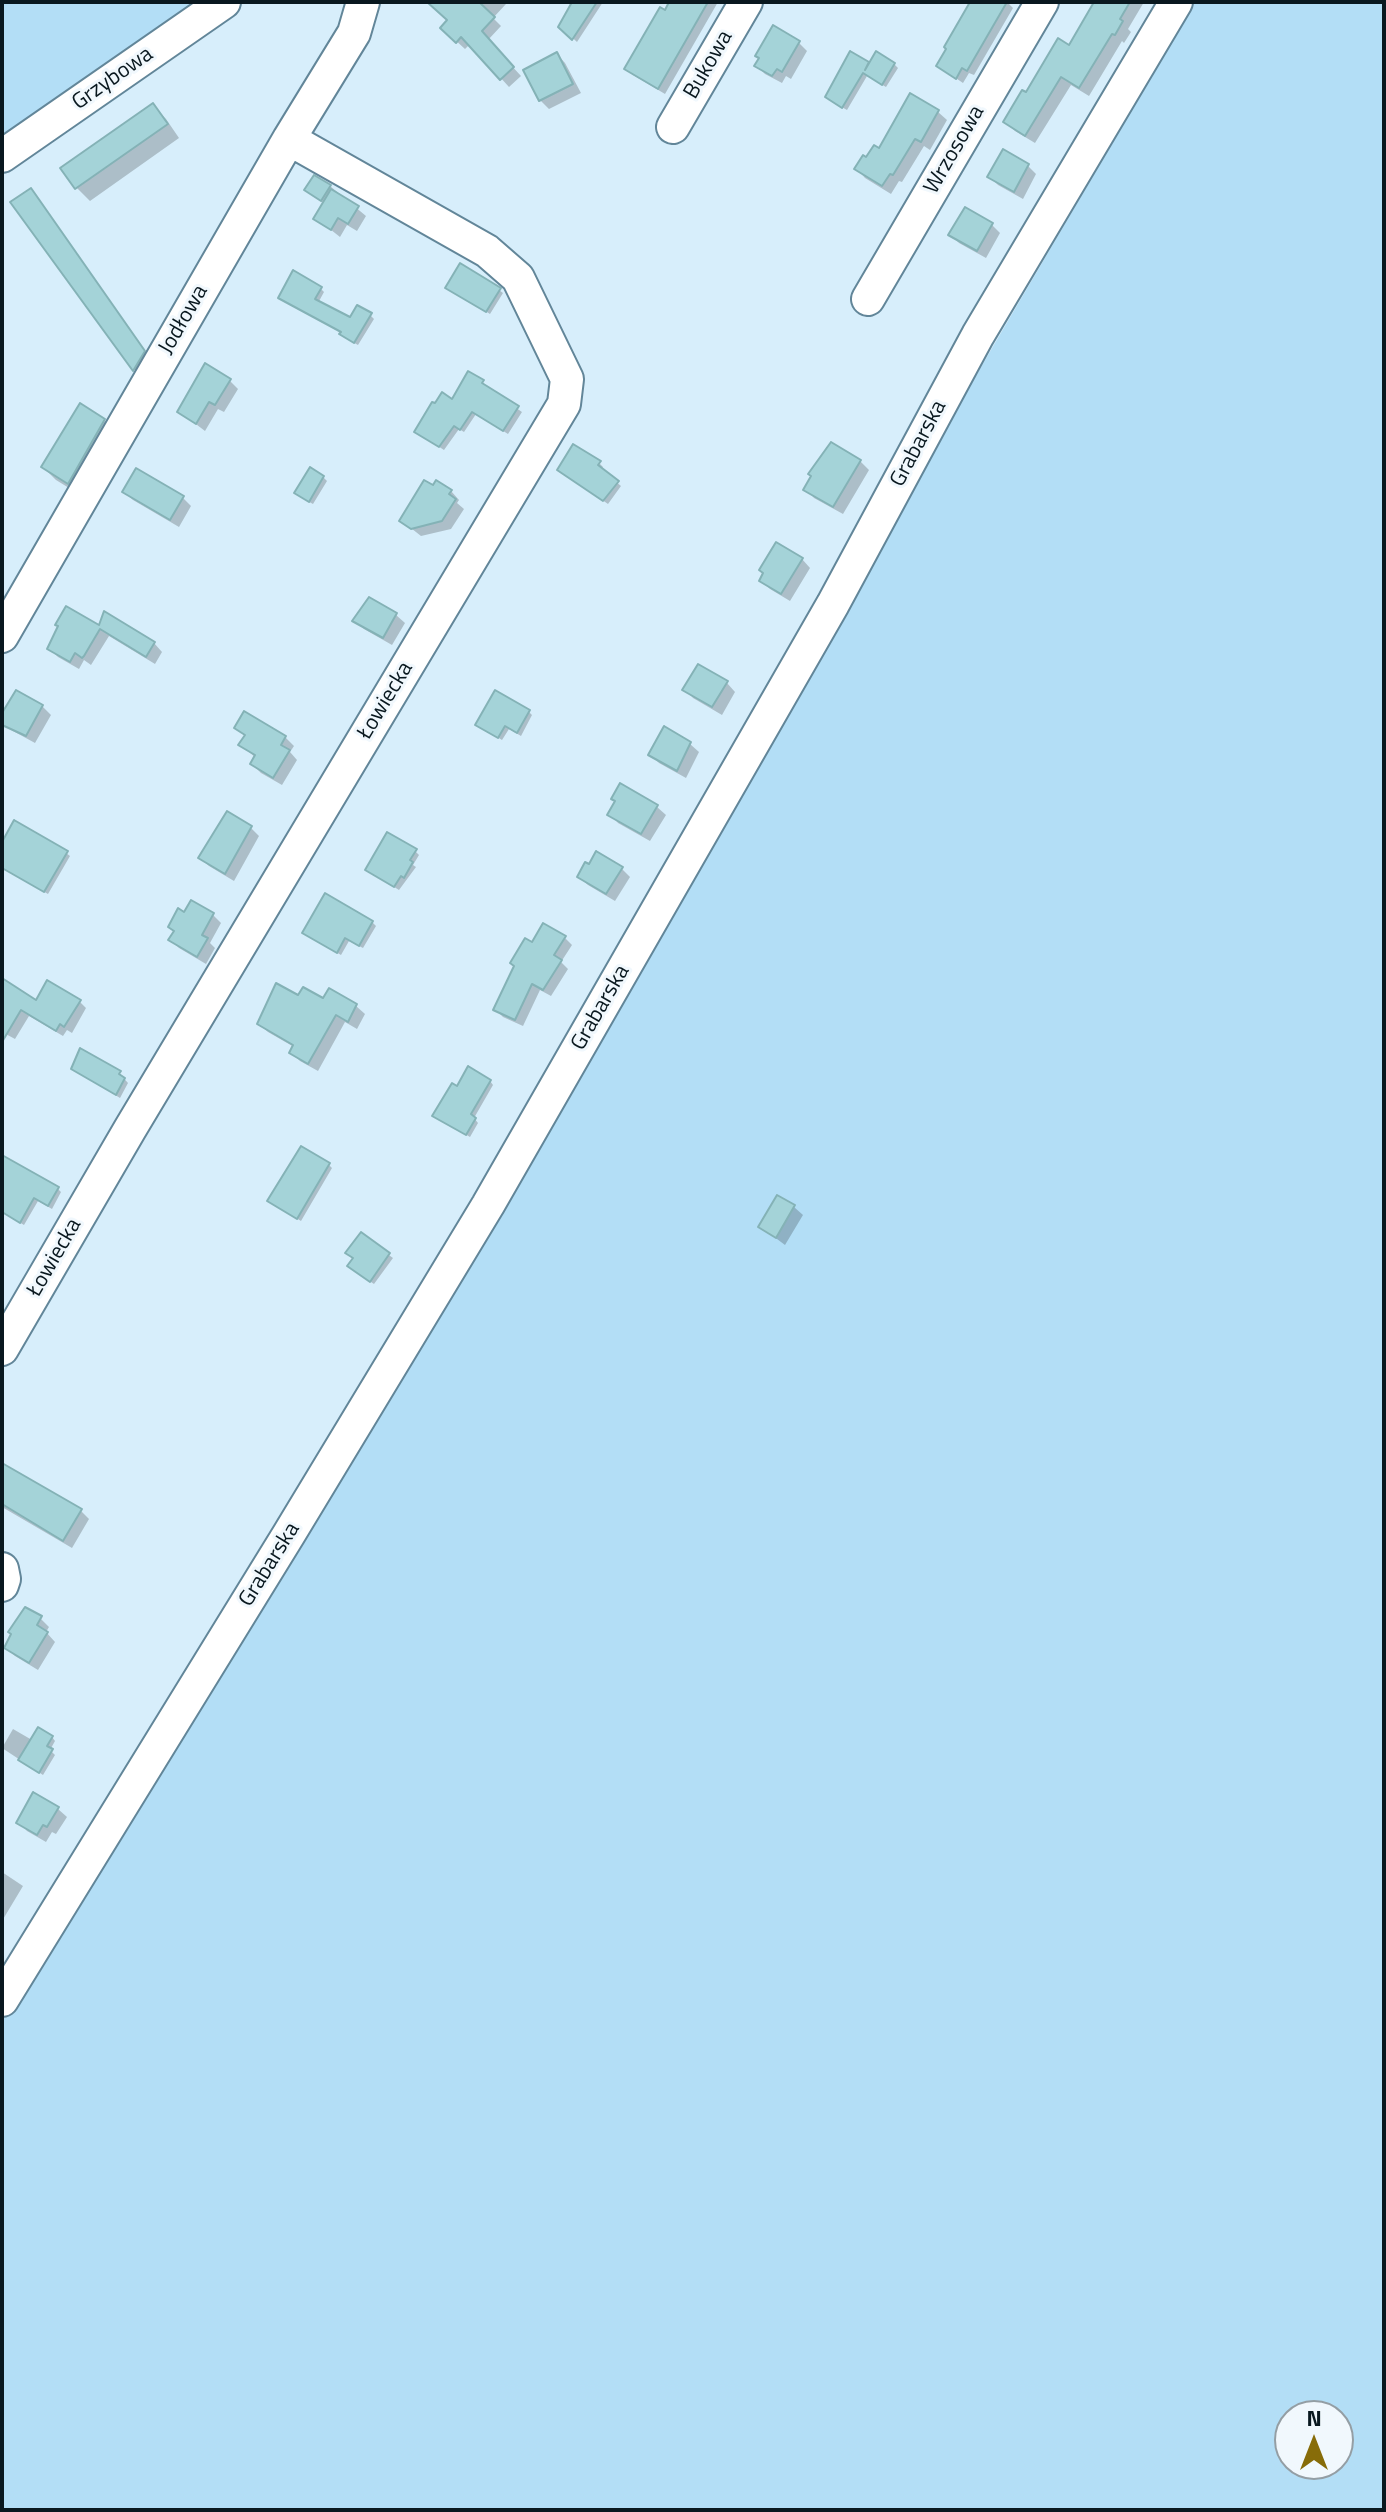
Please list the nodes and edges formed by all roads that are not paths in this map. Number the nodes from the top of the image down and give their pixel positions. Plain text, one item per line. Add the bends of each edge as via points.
1 (224, 2) edge
2 (363, 2) edge
3 (746, 2) edge
4 (1042, 2) edge
5 (1176, 2) edge
6 (673, 127) dead end
7 (289, 139) junction
8 (2, 156) edge
9 (868, 299) dead end
10 (2, 636) edge
11 (2, 1349) edge
12 (2, 1569) edge
13 (2, 1585) edge
14 (2, 2000) edge

1 - 8 street, Grzybowa
2 - 7 street, Jodłowa via 354,33
3 - 6 street, Bukowa
4 - 9 street, Wrzosowa
5 - 14 street, Grabarska via 978,335 833,604 488,1205
7 - 10 street, Jodłowa
7 - 11 street, Łowiecka via 487,251 518,278 567,379 564,404
12 - 13 street

